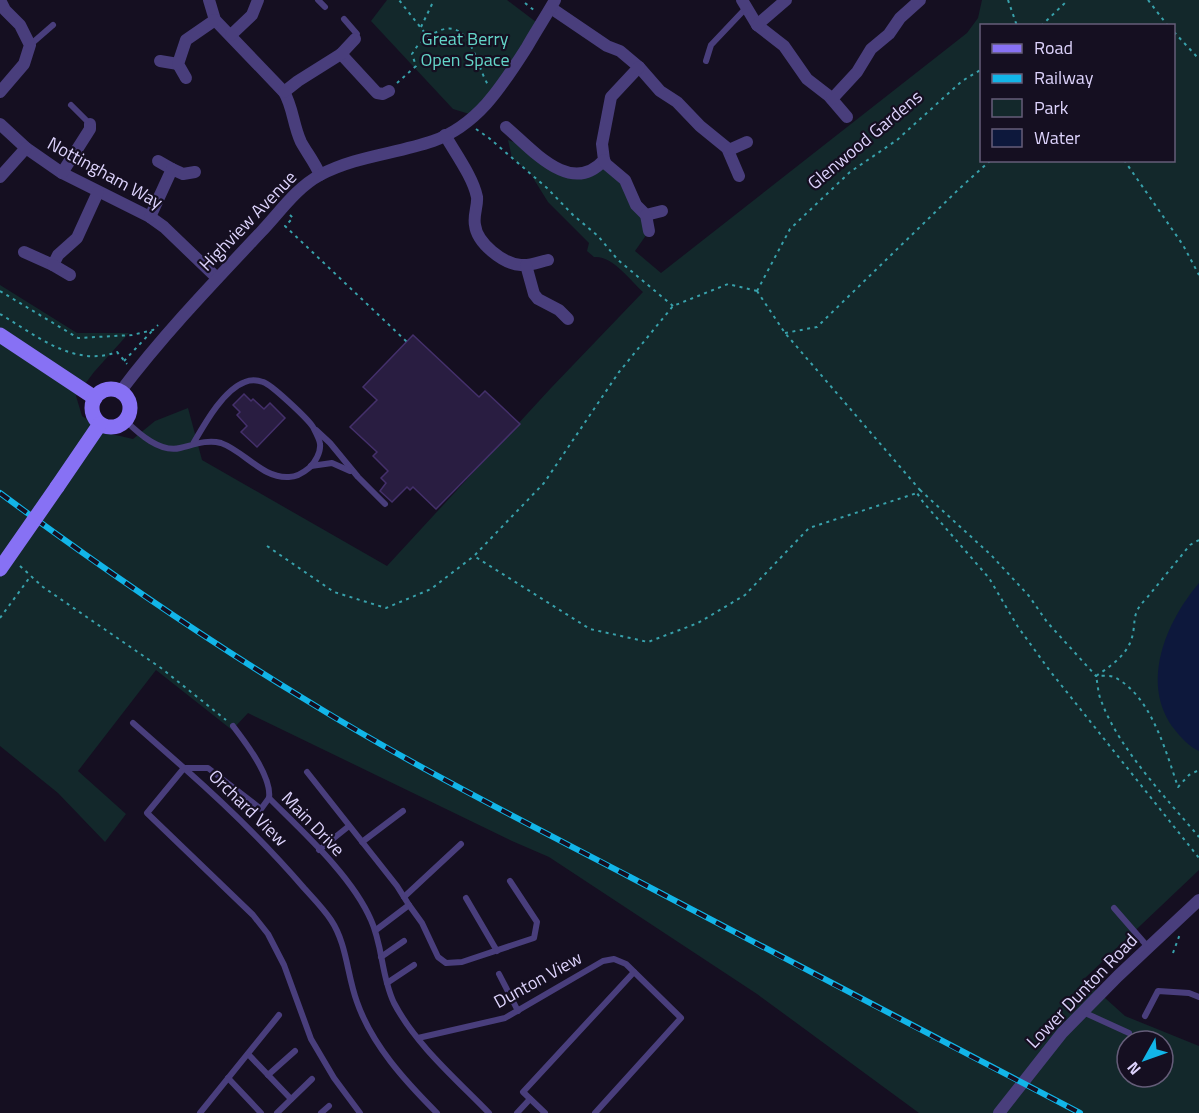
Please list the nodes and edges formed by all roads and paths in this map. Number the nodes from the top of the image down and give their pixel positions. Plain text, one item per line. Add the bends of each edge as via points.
1 (0, 0) edge
2 (209, 0) edge
3 (258, 0) edge
4 (318, 0) edge
5 (399, 0) edge
6 (434, 0) edge
7 (786, 0) edge
8 (920, 0) edge
9 (1008, 0) edge
10 (1068, 0) edge
11 (1148, 0) edge
12 (553, 4) edge
13 (744, 4) edge
14 (325, 7) dead end
15 (344, 19) dead end
16 (215, 20) junction
17 (757, 24) junction
18 (1016, 24) edge
19 (1043, 24) edge
20 (1166, 24) edge
21 (53, 25) dead end
22 (421, 27) junction
23 (231, 35) junction
24 (1175, 35) edge
25 (428, 37) junction
26 (355, 39) joint
27 (30, 45) junction
28 (341, 54) junction
29 (1199, 59) edge
30 (160, 61) dead end
31 (706, 61) dead end
32 (178, 64) junction
33 (639, 67) junction
34 (980, 70) edge
35 (186, 78) dead end
36 (498, 90) junction
37 (389, 91) joint
38 (0, 92) edge
39 (284, 92) junction
40 (832, 99) junction
41 (71, 105) dead end
42 (847, 117) dead end
43 (467, 123) junction
44 (0, 124) edge
45 (90, 124) joint
46 (506, 127) dead end
47 (445, 135) junction
48 (747, 142) dead end
49 (26, 148) junction
50 (729, 150) junction
51 (604, 160) junction
52 (158, 161) dead end
53 (989, 162) edge
54 (1125, 162) edge
55 (172, 169) junction
56 (195, 172) dead end
57 (62, 173) junction
58 (320, 175) junction
59 (739, 176) dead end
60 (0, 177) edge
61 (98, 192) junction
62 (283, 208) junction
63 (662, 211) dead end
64 (646, 215) junction
65 (150, 217) junction
66 (649, 231) dead end
67 (24, 252) dead end
68 (548, 260) dead end
69 (526, 265) junction
70 (53, 266) junction
71 (70, 274) dead end
72 (1199, 275) edge
73 (217, 278) junction
74 (0, 291) edge
75 (757, 291) junction
76 (673, 306) junction
77 (0, 314) edge
78 (568, 319) dead end
79 (161, 322) dead end
80 (153, 330) junction
81 (785, 333) junction
82 (0, 335) edge
83 (407, 342) dead end
84 (120, 392) junction
85 (95, 398) junction
86 (126, 421) junction
87 (100, 424) junction
88 (313, 427) junction
89 (193, 444) junction
90 (311, 466) junction
91 (358, 477) junction
92 (920, 490) junction
93 (917, 493) junction
94 (385, 504) dead end
95 (1199, 540) edge
96 (267, 546) dead end
97 (474, 556) junction
98 (20, 566) dead end
99 (0, 569) edge
100 (30, 577) junction
101 (0, 618) edge
102 (1096, 676) junction
103 (132, 723) dead end
104 (233, 726) joint
105 (184, 768) junction
106 (1199, 770) edge
107 (307, 772) dead end
108 (269, 798) junction
109 (403, 811) dead end
110 (349, 826) junction
111 (1199, 837) edge
112 (362, 842) junction
113 (461, 844) dead end
114 (319, 850) junction
115 (1199, 850) edge
116 (1198, 857) edge
117 (510, 881) dead end
118 (404, 897) junction
119 (466, 898) dead end
120 (1199, 900) edge
121 (409, 905) junction
122 (1114, 908) dead end
123 (376, 930) junction
124 (404, 941) dead end
125 (1149, 948) junction
126 (497, 951) junction
127 (381, 957) junction
128 (414, 965) dead end
129 (633, 972) junction
130 (499, 974) dead end
131 (387, 983) junction
132 (1199, 997) edge
133 (518, 1011) junction
134 (1082, 1012) junction
135 (279, 1015) dead end
136 (1145, 1016) dead end
137 (1120, 1029) edge
138 (418, 1038) junction
139 (295, 1051) dead end
140 (248, 1054) junction
141 (268, 1075) junction
142 (228, 1078) junction
143 (312, 1079) dead end
144 (291, 1099) junction
145 (530, 1099) junction
146 (328, 1106) dead end
147 (200, 1113) edge
148 (261, 1113) edge
149 (277, 1113) edge
150 (321, 1113) edge
151 (360, 1113) edge
152 (437, 1113) edge
153 (489, 1113) edge
154 (517, 1113) edge
155 (545, 1113) edge
156 (595, 1113) edge
157 (999, 1113) edge

1 - 27 street via 20,24
2 - 16 street
3 - 23 street via 252,15
4 - 14 lane
5 - 22 path
6 - 22 path
7 - 17 street
8 - 40 street via 872,49
9 - 18 path
10 - 19 path
11 - 20 path
12 - 33 street
12 - 36 street, Highview Avenue
13 - 17 street, Glenwood Gardens
13 - 31 lane via 711,45
15 - 26 lane via 357,34
16 - 23 street
16 - 32 street via 186,40
17 - 40 street, Glenwood Gardens via 784,46 807,79
21 - 27 lane
22 - 25 path
23 - 39 street
24 - 29 path
25 - 36 path via 450,28 462,34 473,48 487,84
25 - 37 path via 412,54 416,66
26 - 28 street
27 - 38 street via 24,64
28 - 37 street via 377,93
28 - 39 street
30 - 32 street
32 - 35 street
33 - 50 street via 650,82
33 - 51 street via 611,97 602,144
34 - 75 path, Glenwood Gardens via 897,140 850,172 790,230
36 - 43 street, Highview Avenue
39 - 58 street via 301,141
40 - 42 street, Glenwood Gardens
41 - 45 lane
43 - 47 street, Highview Avenue
43 - 76 path via 547,188 618,260
44 - 49 street, Nottingham Way
45 - 57 street
46 - 51 street via 558,171 589,172
47 - 58 street, Highview Avenue via 349,162
47 - 69 street via 477,197 477,233 499,255
48 - 50 street
49 - 57 street, Nottingham Way
49 - 60 street
50 - 59 street
51 - 64 street via 625,180 636,205
52 - 55 street
53 - 81 path via 817,327
54 - 72 path
55 - 56 street via 183,174
55 - 65 street
57 - 61 street, Nottingham Way
58 - 62 street, Highview Avenue
61 - 65 street, Nottingham Way
61 - 70 street via 77,238 58,255
62 - 73 street, Highview Avenue
62 - 83 path via 293,218 285,226
63 - 64 street
64 - 66 street
65 - 73 street, Nottingham Way
67 - 70 street
68 - 69 street
69 - 78 street via 534,294
70 - 71 street
73 - 84 street, Highview Avenue
74 - 80 path via 78,338
75 - 76 path via 728,284
75 - 81 path
76 - 97 path via 620,372 544,483
77 - 80 path via 67,353 90,358 117,352 124,361
79 - 80 path
81 - 92 path
82 - 85 main road
84 - 85 main road via 108,390
84 - 86 main road via 130,405
85 - 87 main road via 93,415
86 - 87 main road via 114,428
86 - 89 lane via 163,446 177,449
87 - 99 main road, bridge
88 - 89 lane via 265,382 254,380 237,387 215,410
88 - 90 lane via 320,444
88 - 91 lane
89 - 90 lane via 221,444 277,476 302,474
90 - 91 lane via 332,463
91 - 94 lane
92 - 93 path
92 - 102 path via 999,563
93 - 97 path via 809,528 745,595 698,623 648,642 590,629
93 - 116 path via 989,578 1050,671
95 - 102 path via 1190,545 1138,607 1130,644 1113,665
96 - 97 path via 334,592 386,608 431,589
98 - 100 path
100 - 101 path
100 - 104 path via 161,668
102 - 106 path via 1112,676 1139,700 1162,738 1178,788
102 - 111 path via 1101,702 1113,726 1141,768
103 - 105 lane
104 - 108 lane via 270,787
105 - 108 lane, Main Drive via 208,768 261,808
105 - 151 lane, Orchard View via 147,813 268,934 284,965 311,1039
105 - 152 lane, Orchard View via 229,808 331,920 368,1026 412,1088
107 - 110 lane
108 - 114 lane, Main Drive
109 - 112 lane
110 - 112 lane
110 - 114 lane
112 - 118 lane
113 - 118 lane
114 - 123 lane, Main Drive via 363,904
115 - 116 path
117 - 126 lane via 537,922 534,938
118 - 121 lane
119 - 126 lane
120 - 125 street, Lower Dunton Road
121 - 123 lane
121 - 126 lane via 438,957 446,963
122 - 125 lane
123 - 127 lane, Main Drive
124 - 127 lane
125 - 134 street, Lower Dunton Road
127 - 131 lane, Main Drive
128 - 131 lane
129 - 133 lane, Dunton View via 614,959 603,961
129 - 145 lane via 523,1092
129 - 156 lane, Dunton View via 681,1018
130 - 133 lane
131 - 138 lane, Main Drive via 394,1002
132 - 136 lane via 1158,991
133 - 138 lane, Dunton View via 494,1022
134 - 137 lane
134 - 157 street, Lower Dunton Road
135 - 140 lane
138 - 153 lane, Main Drive
139 - 141 lane
140 - 141 lane
140 - 142 lane
141 - 144 lane
142 - 147 lane
142 - 148 lane
143 - 144 lane
144 - 149 lane
145 - 154 lane
145 - 155 lane
146 - 150 lane

